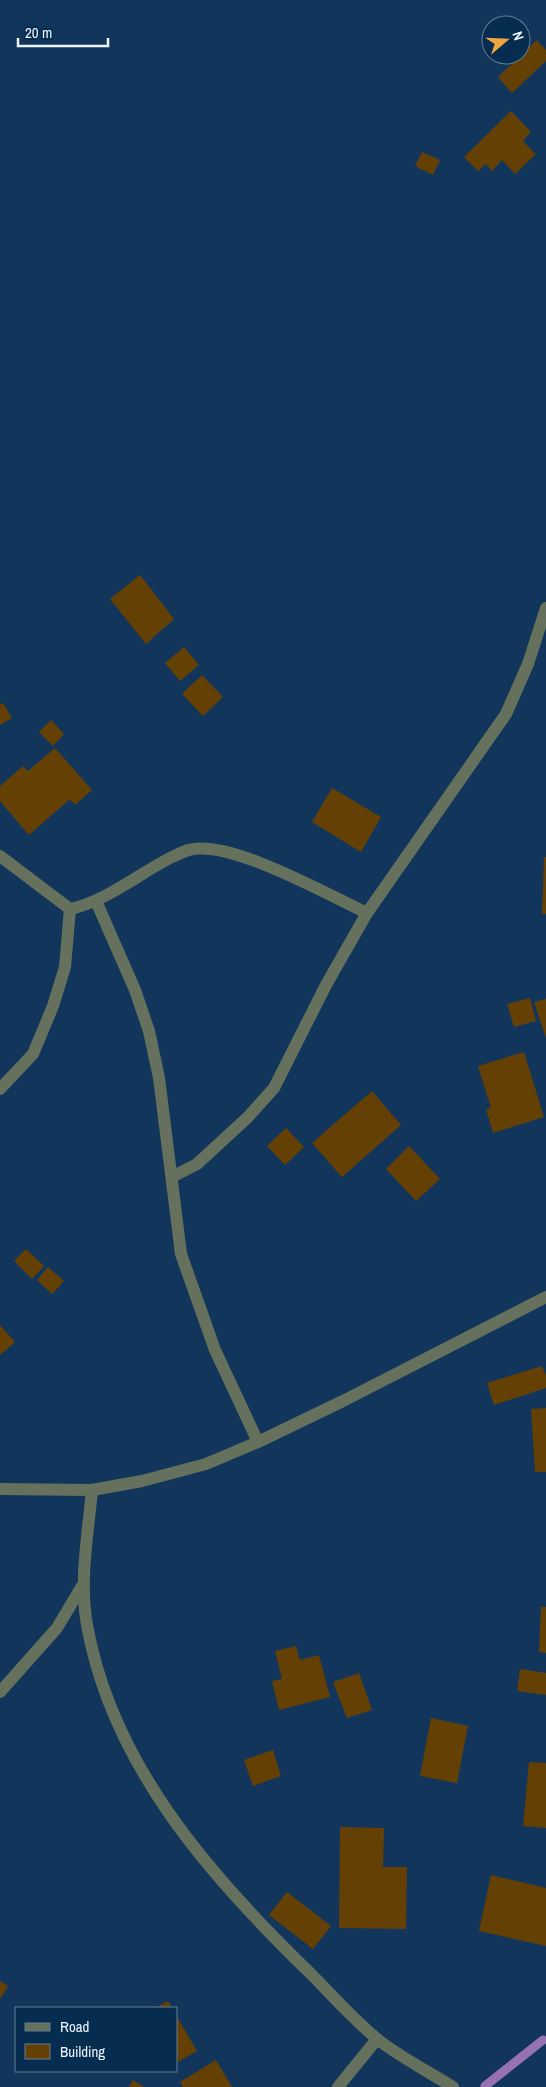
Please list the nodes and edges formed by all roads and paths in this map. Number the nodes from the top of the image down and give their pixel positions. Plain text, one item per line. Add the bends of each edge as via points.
1 (546, 608) edge
2 (0, 856) edge
3 (96, 901) junction
4 (70, 909) junction
5 (367, 913) junction
6 (0, 1089) edge
7 (172, 1177) junction
8 (546, 1297) edge
9 (258, 1442) junction
10 (0, 1489) edge
11 (92, 1490) junction
12 (82, 1586) junction
13 (0, 1692) edge
14 (377, 2039) junction
15 (338, 2087) edge
16 (452, 2087) edge

1 - 5 street via 528,664 506,714
2 - 4 street
3 - 4 street
3 - 5 street via 190,849 248,857
3 - 7 street via 135,990 149,1031 159,1078
4 - 6 street via 65,967 53,1006 33,1054
5 - 7 street via 274,1088 197,1164
7 - 9 street via 181,1254 215,1350
8 - 9 street
9 - 11 street via 206,1464
10 - 11 street
11 - 12 street
12 - 13 street via 56,1628
12 - 14 street via 97,1667 110,1702 133,1756 172,1819 269,1933
14 - 15 street
14 - 16 street

